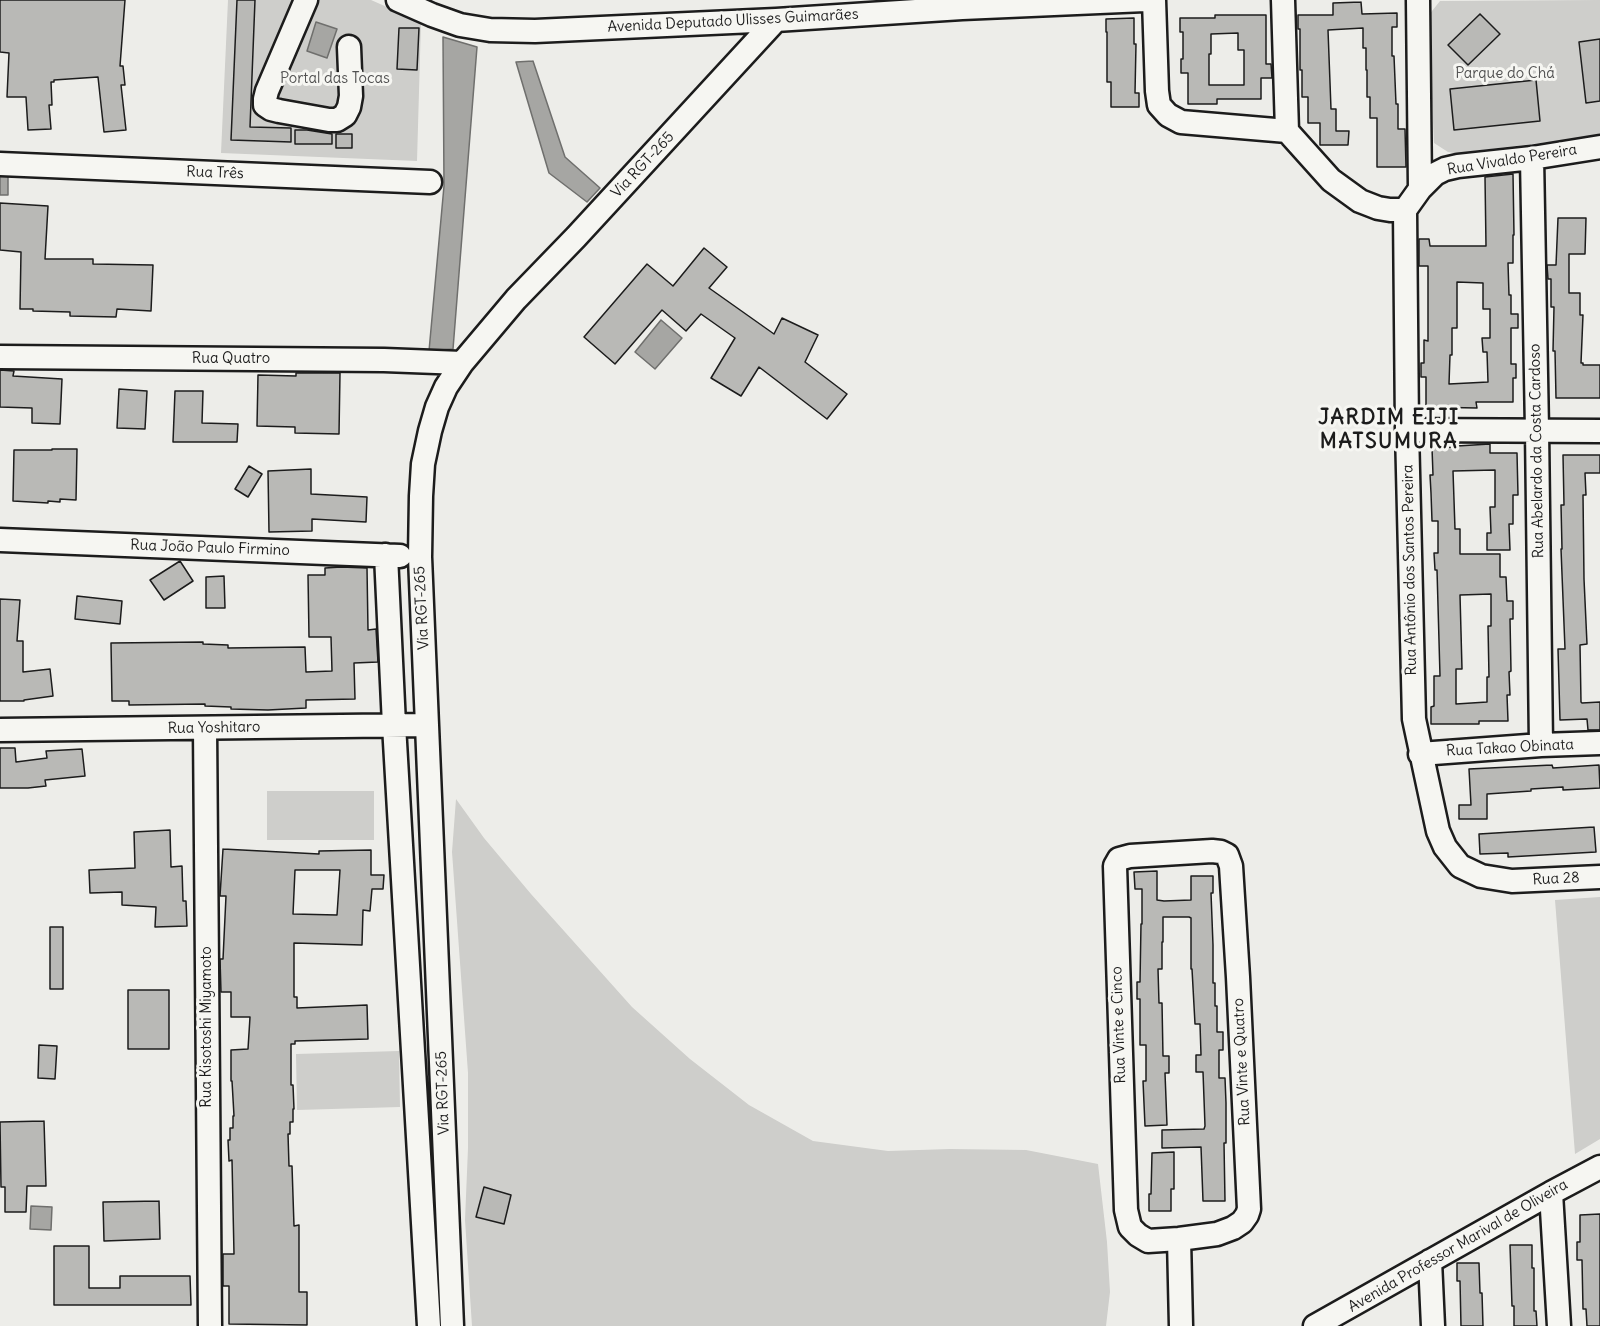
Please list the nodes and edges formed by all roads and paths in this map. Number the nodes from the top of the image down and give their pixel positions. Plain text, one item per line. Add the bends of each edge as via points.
1 (306, 0) edge
2 (1145, 0) edge
3 (1154, 0) edge
4 (1283, 0) edge
5 (1418, 0) edge
6 (403, 1) edge
7 (961, 4) edge
8 (776, 20) junction
9 (349, 47) dead end
10 (1287, 131) junction
11 (1600, 147) edge
12 (1532, 158) junction
13 (0, 164) edge
14 (430, 182) dead end
15 (1420, 189) junction
16 (1405, 210) junction
17 (0, 357) edge
18 (462, 363) junction
19 (1407, 430) junction
20 (1538, 430) junction
21 (1600, 431) edge
22 (0, 540) edge
23 (386, 555) junction
24 (420, 557) junction
25 (394, 725) junction
26 (428, 725) junction
27 (205, 728) junction
28 (0, 730) edge
29 (1600, 743) edge
30 (1541, 745) junction
31 (1420, 754) junction
32 (1207, 851) joint
33 (1600, 877) edge
34 (1512, 882) joint
35 (1600, 1167) edge
36 (1551, 1192) junction
37 (1179, 1239) junction
38 (1430, 1261) junction
39 (210, 1326) edge
40 (429, 1326) edge
41 (452, 1326) edge
42 (1181, 1326) edge
43 (1315, 1326) edge
44 (1432, 1326) edge
45 (1559, 1326) edge

1 - 9 street via 267,91 265,105 329,120 345,116 351,96
2 - 7 street, Avenida Deputado Ulisses Guimarães
3 - 10 street via 1157,91 1159,105 1168,115 1181,122
4 - 10 street
5 - 15 street
6 - 8 street, Avenida Deputado Ulisses Guimarães via 460,25 507,31
7 - 8 street, Avenida Deputado Ulisses Guimarães
8 - 18 street, Via RGT-265 via 516,299
10 - 16 street via 1331,180 1360,201 1378,208
11 - 12 street, Rua Vivaldo Pereira
12 - 15 street, Rua Vivaldo Pereira via 1445,169
12 - 20 street, Rua Abelardo da Costa Cardoso
13 - 14 street, Rua Três
15 - 16 street, Rua Vivaldo Pereira
16 - 19 street, Rua Antônio dos Santos Pereira
17 - 18 street, Rua Quatro
18 - 24 street, Via RGT-265 via 446,387 430,431 422,474
19 - 20 street
19 - 31 street, Rua Antônio dos Santos Pereira via 1414,719
20 - 21 street
20 - 30 street, Rua Abelardo da Costa Cardoso
22 - 23 street, Rua João Paulo Firmino
23 - 24 street, Rua João Paulo Firmino
23 - 25 street
24 - 26 street, Via RGT-265
25 - 26 street, Rua Yoshitaro
25 - 27 street, Rua Yoshitaro
25 - 40 street
26 - 41 street, Via RGT-265
27 - 28 street, Rua Yoshitaro
27 - 39 street, Rua Kisotoshi Miyamoto
29 - 30 street, Rua Takao Obinata
30 - 31 street, Rua Takao Obinata
31 - 34 street, Rua Antônio dos Santos Pereira via 1444,847 1460,866 1481,876
32 - 37 street, Rua Vinte e Quatro via 1224,853 1231,866 1249,1204 1247,1215 1233,1228
32 - 37 street, Rua Vinte e Cinco via 1125,856 1117,861 1114,870 1127,1217 1130,1227 1143,1239
33 - 34 street, Rua 28
35 - 36 street, Avenida Professor Marival de Oliveira
36 - 38 street, Avenida Professor Marival de Oliveira
36 - 45 street
37 - 42 street
38 - 43 street, Avenida Professor Marival de Oliveira
38 - 44 street

